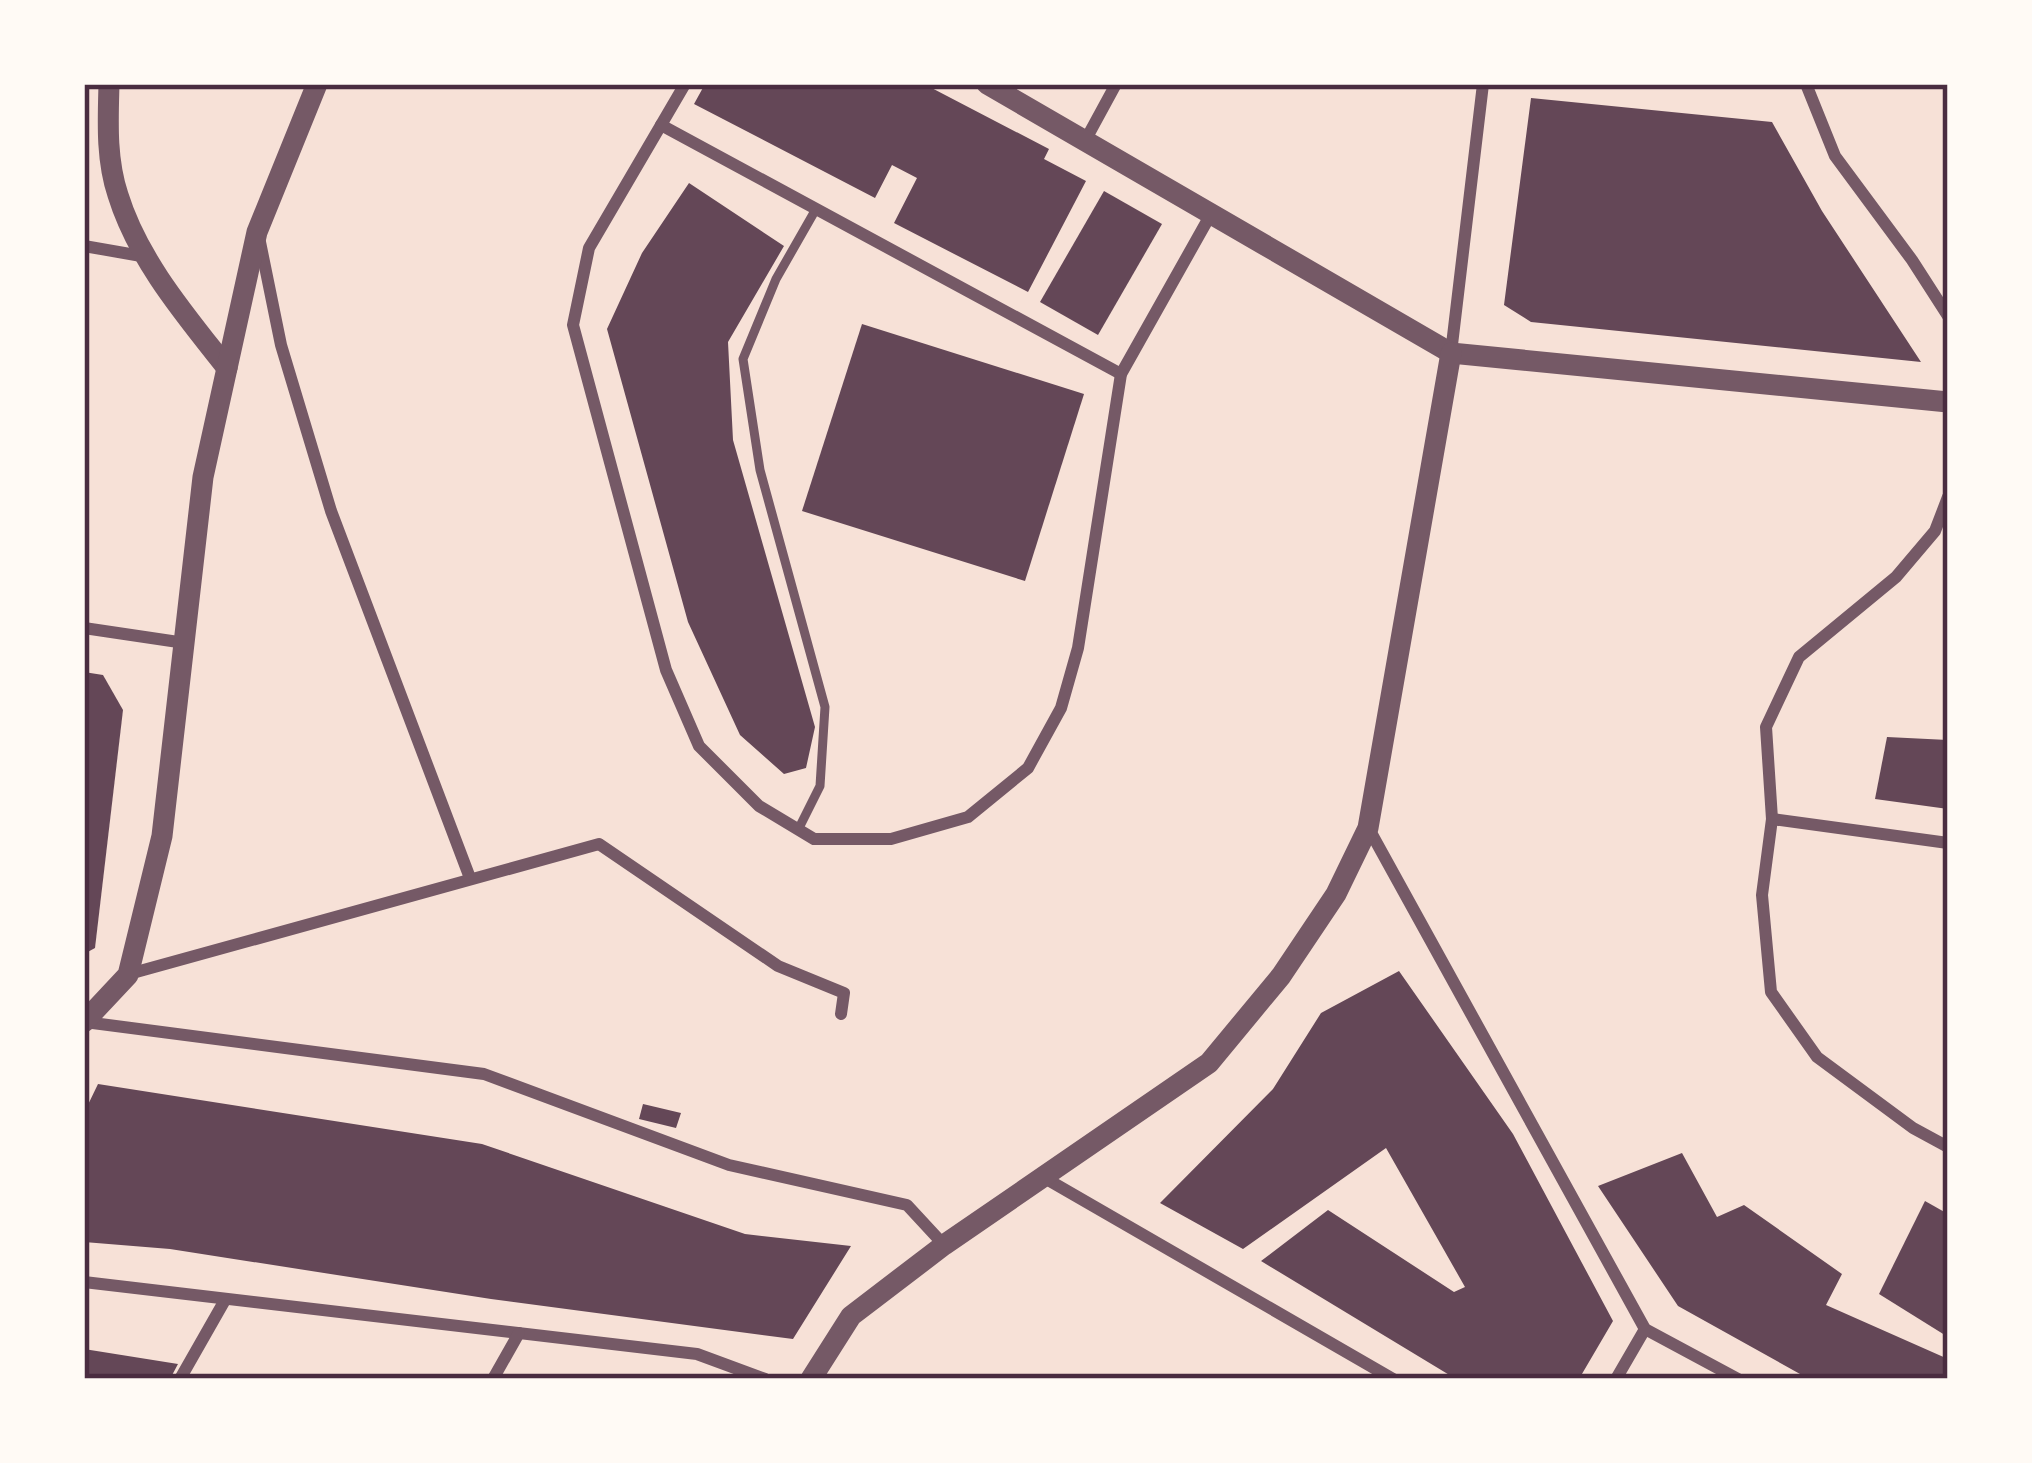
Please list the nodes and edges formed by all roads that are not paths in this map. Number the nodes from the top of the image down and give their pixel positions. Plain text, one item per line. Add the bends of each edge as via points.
1 (109, 84) edge
2 (316, 84) edge
3 (685, 84) edge
4 (987, 84) edge
5 (1115, 84) edge
6 (1483, 84) edge
7 (1806, 84) edge
8 (661, 125) junction
9 (1085, 141) junction
10 (816, 209) junction
11 (1211, 214) junction
12 (257, 232) junction
13 (84, 246) edge
14 (148, 257) junction
15 (1948, 316) edge
16 (1451, 353) junction
17 (227, 368) junction
18 (1121, 374) junction
19 (1948, 402) edge
20 (1948, 497) edge
21 (84, 628) edge
22 (185, 643) junction
23 (1772, 819) junction
24 (1368, 828) junction
25 (798, 830) junction
26 (1948, 843) edge
27 (470, 878) junction
28 (128, 975) junction
29 (841, 1014) dead end
30 (84, 1022) edge
31 (1948, 1147) edge
32 (1043, 1177) junction
33 (944, 1245) junction
34 (84, 1282) edge
35 (225, 1300) junction
36 (1645, 1329) junction
37 (519, 1333) junction
38 (180, 1379) edge
39 (493, 1379) edge
40 (765, 1379) edge
41 (811, 1379) edge
42 (1393, 1379) edge
43 (1616, 1379) edge
44 (1738, 1379) edge

1 - 14 street via 117,194
2 - 12 street
3 - 8 street
4 - 9 street
5 - 9 street
6 - 16 street
7 - 15 street via 1835,156
8 - 10 street
8 - 25 street via 589,248 573,325 666,670 698,746 759,806
9 - 11 street
10 - 18 street
10 - 25 lane via 742,359 760,470 825,707 820,786
11 - 16 street
11 - 18 street
12 - 17 street
12 - 27 street via 331,511
13 - 14 street
14 - 17 street
16 - 19 street
16 - 24 street
17 - 22 street via 203,477
18 - 25 street via 1078,648 1061,708 1028,768 968,818 910,834 814,839
20 - 23 street via 1935,531 1895,578 1799,657 1766,727
21 - 22 street
22 - 28 street via 162,836
23 - 26 street
23 - 31 street via 1762,895 1771,992 1817,1057
24 - 32 street via 1281,976 1209,1063
24 - 36 street
27 - 28 street
27 - 29 street via 599,844 778,966 844,993
28 - 30 street
30 - 33 street via 484,1075 729,1166 907,1205
32 - 33 street
32 - 42 street
33 - 41 street via 851,1316
34 - 35 street
35 - 37 street
35 - 38 street
36 - 43 street
36 - 44 street
37 - 39 street
37 - 40 street via 697,1354

